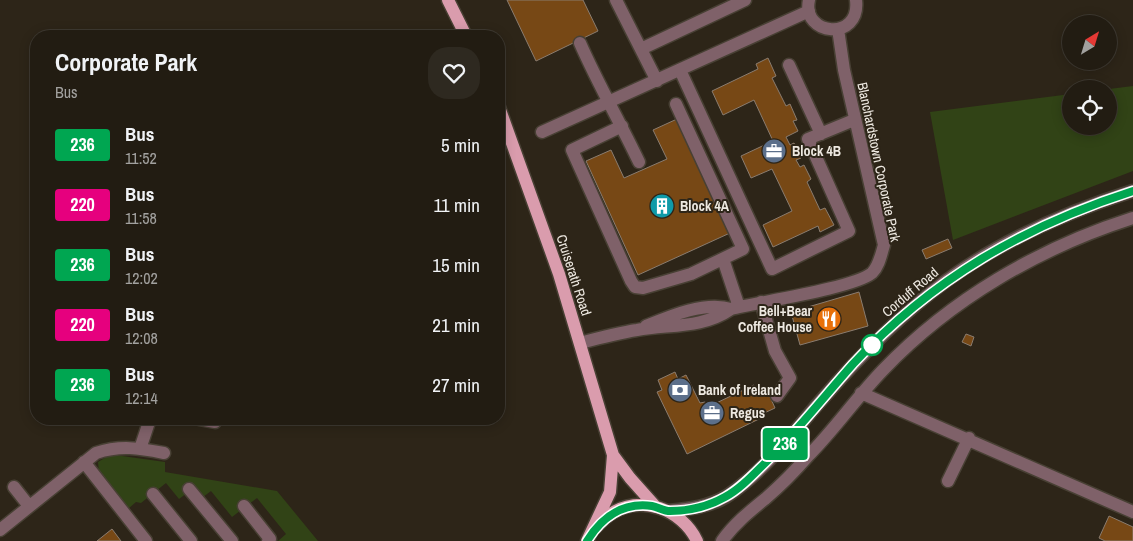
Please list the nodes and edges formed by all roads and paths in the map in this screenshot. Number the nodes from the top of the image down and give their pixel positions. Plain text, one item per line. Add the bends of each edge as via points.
1 (448, 0) edge
2 (616, 0) edge
3 (745, 0) edge
4 (857, 0) edge
5 (809, 5) edge
6 (838, 29) junction
7 (463, 30) edge
8 (580, 42) dead end
9 (641, 49) junction
10 (789, 64) dead end
11 (680, 70) junction
12 (657, 81) junction
13 (608, 103) junction
14 (676, 104) dead end
15 (854, 120) junction
16 (505, 123) edge
17 (622, 126) junction
18 (542, 132) dead end
19 (822, 134) junction
20 (639, 162) dead end
21 (1133, 191) edge
22 (1133, 218) edge
23 (723, 259) junction
24 (761, 302) junction
25 (735, 308) junction
26 (580, 343) junction
27 (861, 393) junction
28 (777, 396) dead end
29 (148, 425) edge
30 (969, 438) junction
31 (140, 449) junction
32 (164, 453) dead end
33 (613, 455) junction
34 (84, 462) junction
35 (948, 480) dead end
36 (14, 487) dead end
37 (190, 490) dead end
38 (153, 494) dead end
39 (29, 506) junction
40 (244, 506) dead end
41 (655, 506) junction
42 (669, 511) junction
43 (1133, 512) edge
44 (595, 528) junction
45 (0, 530) edge
46 (146, 541) edge
47 (191, 541) edge
48 (232, 541) edge
49 (268, 541) edge
50 (587, 541) edge
51 (698, 541) edge
52 (722, 541) edge

1 - 7 main road
2 - 9 street
3 - 9 street
4 - 6 street via 855,16 845,27
5 - 6 street via 816,24 830,30
5 - 11 street
6 - 15 street, Blanchardstown Corporate Park
8 - 13 street
9 - 12 street
10 - 19 street
11 - 12 street
11 - 19 street via 772,269 850,231 808,139
12 - 13 street
13 - 17 street
13 - 18 street
14 - 23 street via 743,250
15 - 19 street
15 - 24 street, Blanchardstown Corporate Park via 884,245 880,260 872,273 859,280
16 - 26 main road, Cruiserath Road via 540,218
17 - 20 street
17 - 23 street via 572,150 635,287 643,288 691,274
21 - 42 street, Corduff Road via 1050,222 982,256 945,281 878,339 783,445 743,484 709,505
22 - 27 street via 1056,248 981,288 919,335
23 - 25 street
24 - 25 street, Blanchardstown Corporate Park
24 - 28 street via 775,350 790,378
25 - 26 street, Blanchardstown Corporate Park via 722,306 696,310 667,317 639,329
26 - 33 main road, Cruiserath Road
27 - 30 street via 876,402
27 - 52 street via 810,455 744,516
29 - 31 street
30 - 35 street
30 - 43 street
31 - 32 street
31 - 34 street via 112,447
33 - 41 main road, Cruiserath Road
33 - 44 main road, Cruiserath Road via 610,492
34 - 39 street
34 - 46 street
36 - 39 street
37 - 48 street
38 - 47 street
39 - 45 street
40 - 49 street via 270,539
41 - 42 main road
41 - 44 main road via 625,507 610,514
42 - 51 main road via 682,520
44 - 50 main road

